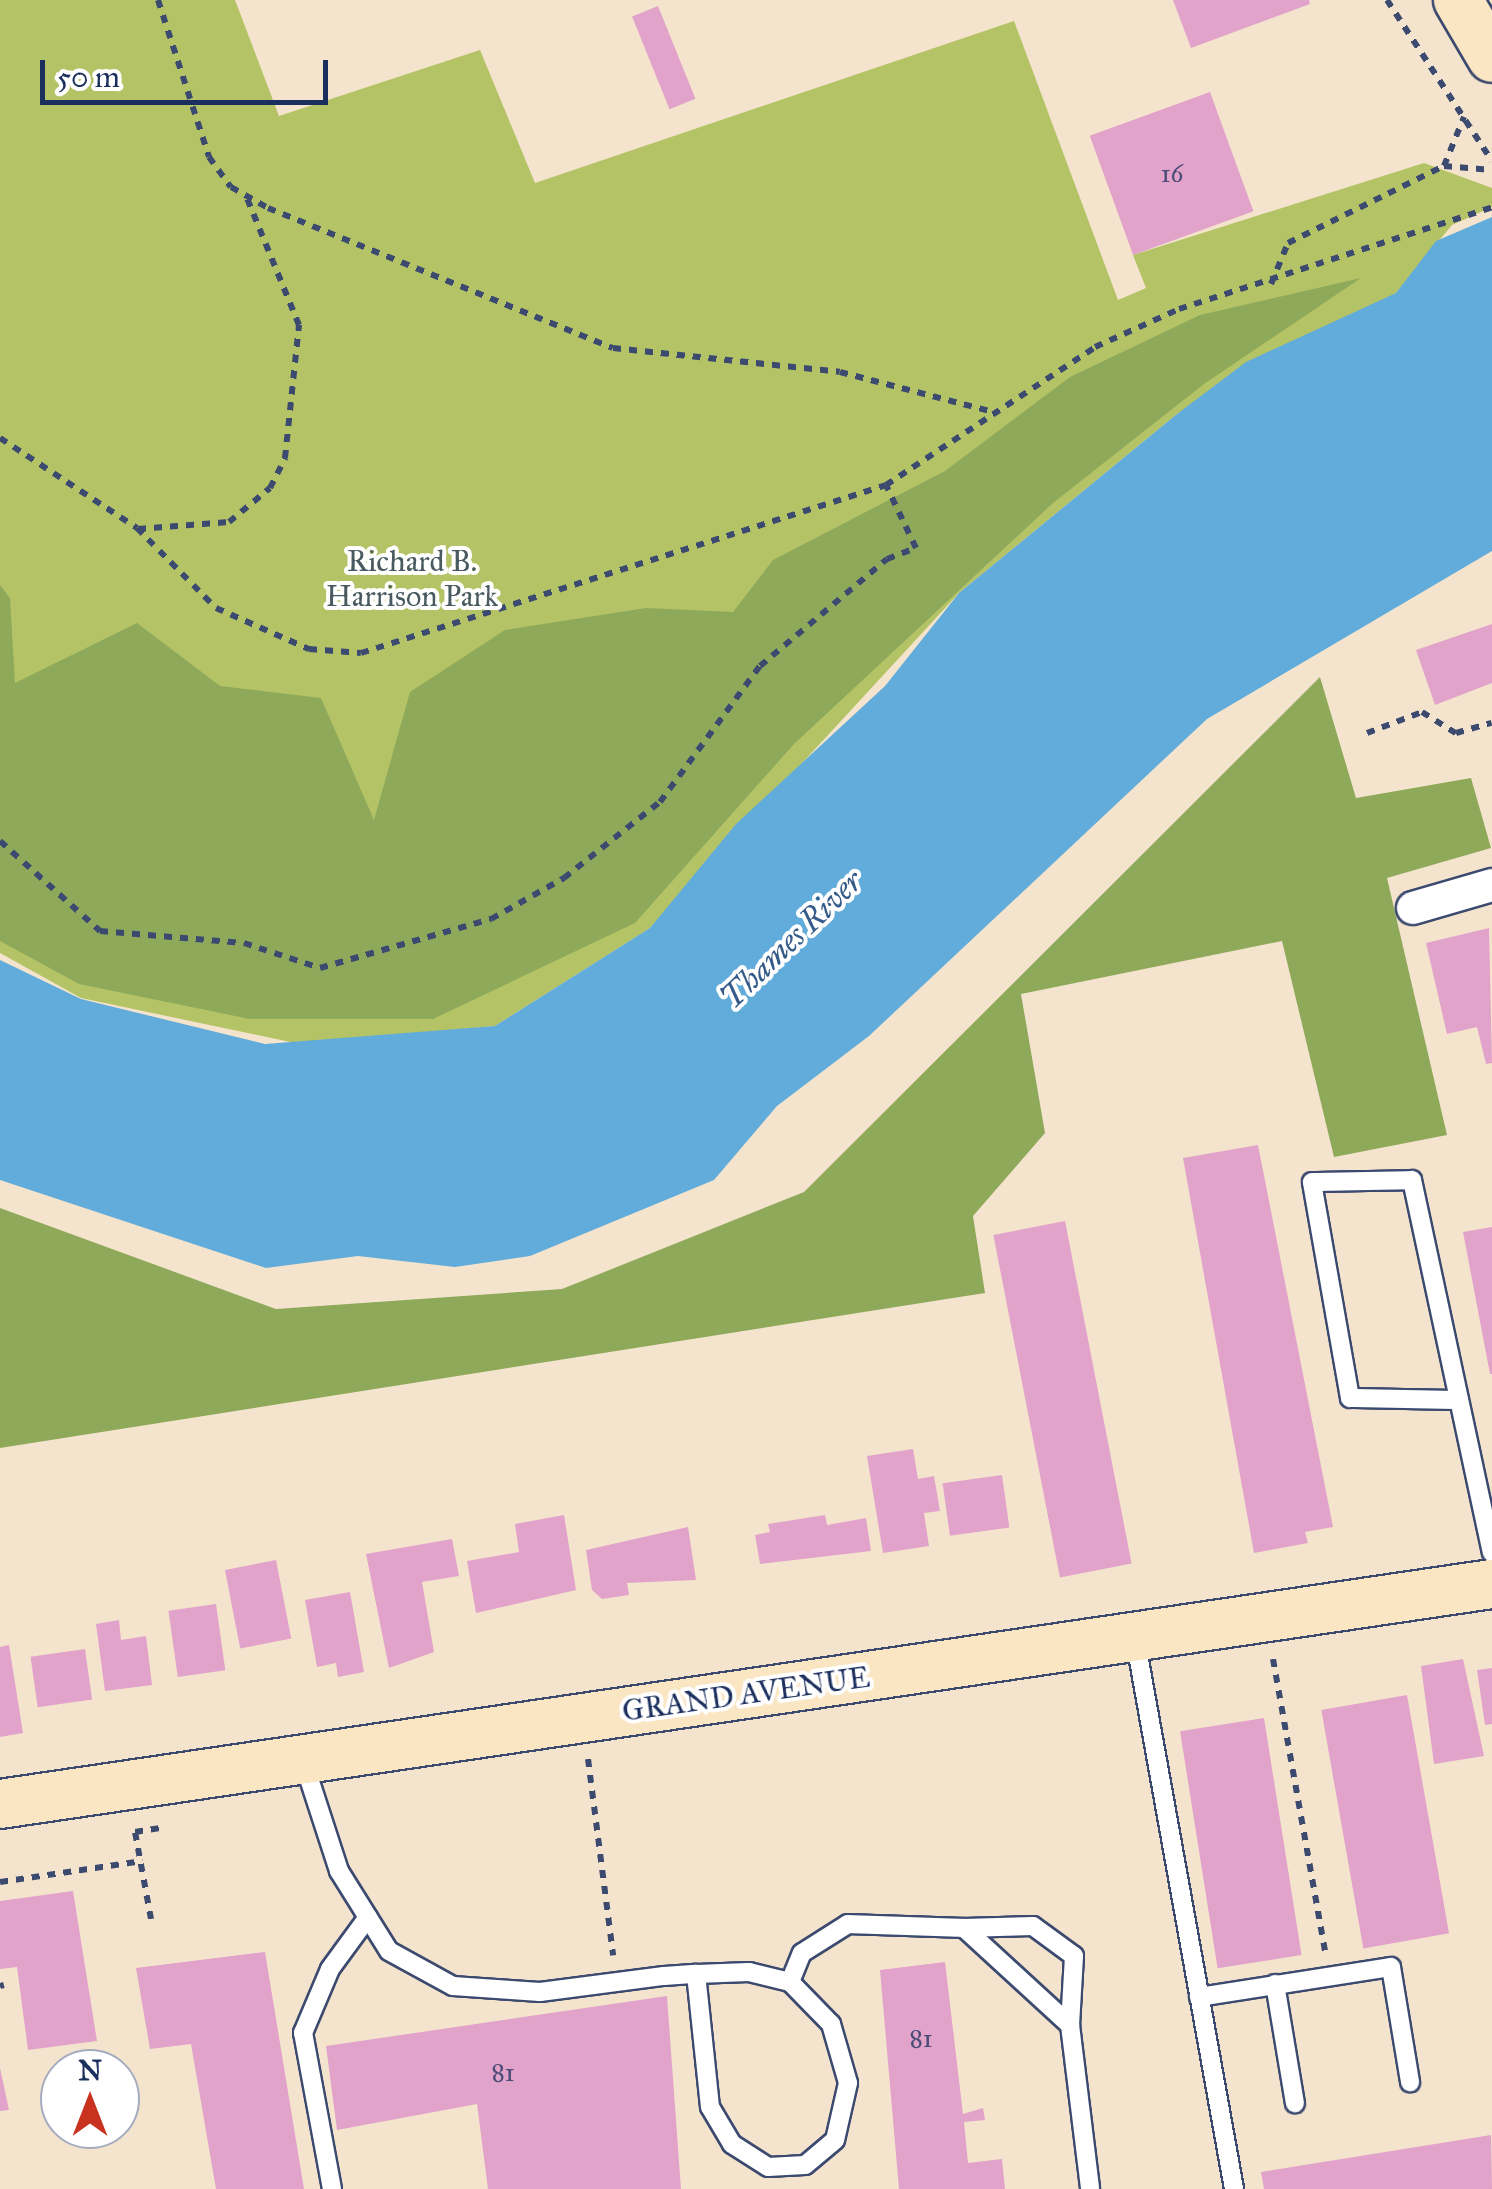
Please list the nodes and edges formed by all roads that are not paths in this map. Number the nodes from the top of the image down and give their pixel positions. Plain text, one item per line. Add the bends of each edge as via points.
1 (1458, 0) edge
2 (1492, 58) edge
3 (1492, 886) edge
4 (1413, 908) dead end
5 (1459, 1400) junction
6 (1492, 1552) edge
7 (1492, 1584) edge
8 (1135, 1637) junction
9 (303, 1759) junction
10 (0, 1804) edge
11 (368, 1917) junction
12 (964, 1928) junction
13 (696, 1974) junction
14 (790, 1982) junction
15 (1275, 1984) junction
16 (1200, 1996) junction
17 (1070, 2025) junction
18 (1410, 2082) dead end
19 (1295, 2102) dead end
20 (332, 2189) edge
21 (1090, 2189) edge
22 (1234, 2189) edge

1 - 2 street
3 - 4 street
5 - 5 lane via 1412,1180 1312,1182 1350,1398
5 - 6 lane
7 - 8 street, GRAND AVENUE
8 - 9 street, GRAND AVENUE
8 - 16 lane
9 - 10 street, GRAND AVENUE
9 - 11 lane via 340,1871
11 - 13 lane via 389,1950 453,1986 540,1992
11 - 20 lane via 330,1969 303,2033
12 - 14 lane via 848,1924 802,1953
12 - 17 lane
12 - 17 lane via 1034,1926 1074,1956
13 - 14 lane
13 - 14 lane via 710,2107 732,2144 768,2167 804,2164 835,2140 848,2084 831,2024
15 - 16 lane
15 - 18 lane via 1391,1967
15 - 19 lane
16 - 22 lane
17 - 21 lane

